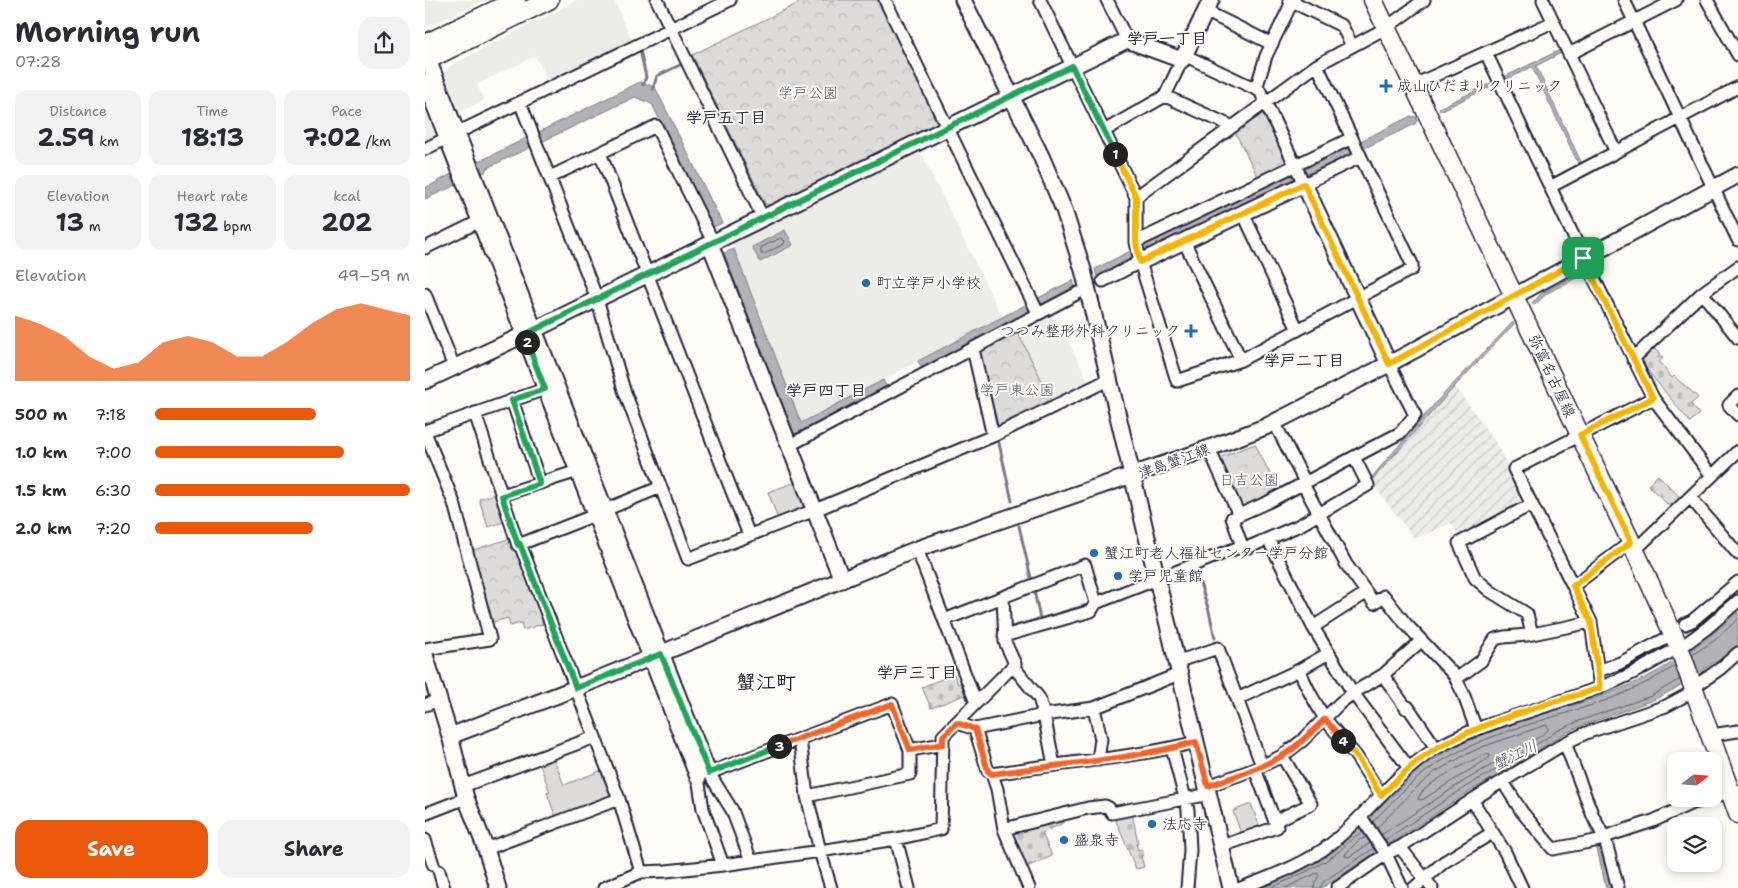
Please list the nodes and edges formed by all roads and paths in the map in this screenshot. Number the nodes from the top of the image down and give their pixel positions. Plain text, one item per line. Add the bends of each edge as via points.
1 (516, 0) edge
2 (549, 0) edge
3 (657, 0) edge
4 (730, 0) edge
5 (885, 0) edge
6 (963, 0) edge
7 (1040, 0) edge
8 (1107, 0) edge
9 (1373, 0) edge
10 (1424, 0) edge
11 (1543, 0) edge
12 (1624, 0) edge
13 (1676, 0) edge
14 (1707, 0) edge
15 (1291, 1) edge
16 (1208, 6) edge
17 (1553, 22) junction
18 (1634, 22) junction
19 (1386, 28) junction
20 (671, 29) junction
21 (1127, 40) junction
22 (1272, 44) junction
23 (1352, 46) junction
24 (1486, 52) junction
25 (426, 54) edge
26 (1569, 54) junction
27 (1738, 55) edge
28 (1183, 57) junction
29 (1317, 65) junction
30 (1072, 66) junction
31 (425, 82) edge
32 (1414, 85) junction
33 (1738, 87) edge
34 (1256, 89) junction
35 (1165, 96) junction
36 (1010, 97) junction
37 (520, 102) junction
38 (1265, 102) junction
39 (1680, 119) junction
40 (1231, 126) junction
41 (947, 128) junction
42 (1104, 131) junction
43 (452, 136) junction
44 (1356, 147) junction
45 (425, 149) edge
46 (1616, 152) junction
47 (600, 153) junction
48 (467, 173) junction
49 (1299, 174) junction
50 (1738, 175) edge
51 (550, 177) junction
52 (1550, 187) junction
53 (1714, 188) junction
54 (1136, 197) junction
55 (1243, 213) junction
56 (763, 218) junction
57 (480, 221) junction
58 (1738, 240) edge
59 (1184, 242) junction
60 (712, 243) junction
61 (425, 248) edge
62 (1138, 252) junction
63 (1583, 258) junction
64 (1738, 267) edge
65 (647, 275) junction
66 (1103, 281) dead end
67 (1078, 293) dead end
68 (1702, 293) junction
69 (425, 294) edge
70 (1514, 296) junction
71 (597, 299) junction
72 (1357, 299) junction
73 (1036, 308) junction
74 (1298, 330) junction
75 (529, 332) junction
76 (1738, 338) edge
77 (973, 349) junction
78 (1633, 359) junction
79 (1241, 360) junction
80 (1389, 364) junction
81 (454, 367) junction
82 (1110, 380) junction
83 (425, 381) edge
84 (545, 389) junction
85 (1738, 396) edge
86 (1653, 398) junction
87 (512, 400) junction
88 (475, 413) junction
89 (1738, 416) edge
90 (1274, 422) junction
91 (425, 431) edge
92 (1580, 435) junction
93 (993, 436) junction
94 (790, 445) junction
95 (1209, 449) junction
96 (1738, 451) edge
97 (1354, 457) junction
98 (578, 471) junction
99 (1131, 476) junction
100 (1712, 476) junction
101 (1304, 483) junction
102 (540, 484) junction
103 (661, 487) junction
104 (502, 496) junction
105 (1690, 497) junction
106 (1532, 504) junction
107 (815, 510) junction
108 (600, 512) junction
109 (1318, 514) junction
110 (1239, 515) junction
111 (749, 535) junction
112 (1268, 539) junction
113 (520, 544) junction
114 (1242, 546) junction
115 (1633, 546) junction
116 (917, 549) junction
117 (1738, 554) edge
118 (1156, 579) junction
119 (842, 580) junction
120 (1738, 582) edge
121 (1573, 586) junction
122 (1367, 593) junction
123 (1003, 597) junction
124 (1738, 601) edge
125 (1096, 603) junction
126 (944, 620) junction
127 (1591, 622) junction
128 (1685, 624) dead end
129 (1313, 627) junction
130 (1532, 634) junction
131 (1004, 636) junction
132 (1421, 641) junction
133 (1674, 645) junction
134 (425, 649) edge
135 (1329, 653) junction
136 (1738, 653) edge
137 (425, 655) edge
138 (656, 656) junction
139 (1013, 666) junction
140 (1177, 668) junction
141 (1299, 670) junction
142 (1598, 671) junction
143 (1383, 675) junction
144 (1457, 679) junction
145 (1694, 686) junction
146 (576, 688) junction
147 (1600, 688) junction
148 (1353, 693) junction
149 (1237, 700) junction
150 (432, 703) edge
151 (976, 704) junction
152 (1094, 708) junction
153 (1044, 714) junction
154 (1325, 719) junction
155 (957, 723) junction
156 (975, 729) junction
157 (1476, 729) junction
158 (1738, 731) edge
159 (1711, 735) junction
160 (450, 736) junction
161 (595, 737) junction
162 (800, 738) junction
163 (1196, 742) junction
164 (1565, 743) junction
165 (943, 744) junction
166 (1172, 748) junction
167 (1436, 748) junction
168 (910, 750) junction
169 (1282, 756) junction
170 (1098, 760) junction
171 (1054, 765) junction
172 (1258, 768) junction
173 (1409, 768) junction
174 (705, 773) junction
175 (992, 774) junction
176 (1503, 782) junction
177 (1209, 790) junction
178 (1735, 791) edge
179 (465, 792) junction
180 (1381, 795) junction
181 (807, 796) junction
182 (1186, 798) junction
183 (619, 799) junction
184 (1472, 800) junction
185 (1681, 808) edge
186 (425, 814) edge
187 (1738, 814) edge
188 (1362, 819) junction
189 (1275, 821) junction
190 (1005, 829) junction
191 (1493, 833) junction
192 (896, 839) junction
193 (1601, 839) junction
194 (425, 840) edge
195 (1222, 846) junction
196 (1400, 846) junction
197 (487, 849) junction
198 (820, 851) junction
199 (1385, 854) junction
200 (751, 861) junction
201 (723, 865) junction
202 (641, 872) junction
203 (1429, 884) edge
204 (444, 888) edge
205 (498, 888) edge
206 (604, 888) edge
207 (831, 888) edge
208 (909, 888) edge
209 (1029, 888) edge
210 (1187, 888) edge
211 (1231, 888) edge
212 (1241, 888) edge
213 (1337, 888) edge
214 (1402, 888) edge
215 (1414, 888) edge
216 (1522, 888) edge
217 (1618, 888) edge

1 - 25 main road
2 - 25 main road
3 - 20 street
4 - 20 street
5 - 41 street
6 - 36 street
7 - 30 street
8 - 21 street
9 - 19 main road, 弥富名古屋線
10 - 19 street
11 - 17 street
12 - 18 street
13 - 18 street
14 - 27 street
15 - 22 street
15 - 23 street via 1342,26
16 - 22 street
16 - 28 street
17 - 24 street
17 - 26 street
18 - 26 street
18 - 39 street
19 - 23 street
19 - 32 main road, 弥富名古屋線
20 - 37 street
20 - 56 street
21 - 28 street
21 - 30 street
22 - 34 street via 1265,56
23 - 29 street
24 - 32 street
24 - 52 street
25 - 43 street
26 - 46 street
28 - 34 street
28 - 35 street
29 - 38 street
29 - 44 street
30 - 36 street
30 - 42 street
31 - 43 street
32 - 70 main road, 弥富名古屋線
33 - 39 street
34 - 38 street
35 - 40 street
35 - 42 street
36 - 41 street
36 - 82 street via 1065,210
37 - 43 street
37 - 51 street
38 - 40 street
38 - 49 street
39 - 46 street
39 - 53 street
40 - 54 street
41 - 56 street
41 - 73 street
42 - 54 street
43 - 45 street
43 - 48 street
44 - 49 street
44 - 49 street
44 - 72 street via 1412,264 1412,269
46 - 52 street
47 - 51 street
47 - 60 street via 655,126
47 - 65 street
48 - 57 street
48 - 75 street
49 - 55 street
49 - 62 street
49 - 72 street
50 - 53 street, 津島蟹江線
51 - 71 street
52 - 63 street
53 - 58 street
53 - 63 street, 津島蟹江線
54 - 62 street
55 - 59 street
55 - 74 street
56 - 60 street
57 - 61 street
57 - 75 street
59 - 62 street
59 - 79 street
60 - 65 street
60 - 94 street
62 - 66 street
62 - 79 street via 1177,381
63 - 70 street, 津島蟹江線
63 - 78 street
64 - 68 street
65 - 71 street
65 - 111 street
67 - 73 street
68 - 76 street
68 - 78 street
69 - 81 street
70 - 80 street, 津島蟹江線
70 - 92 main road, 弥富名古屋線
71 - 75 street
71 - 103 street via 624,390
72 - 74 street
72 - 80 street
73 - 77 street
74 - 79 street
75 - 81 street
75 - 84 street
75 - 108 street
77 - 93 street
77 - 94 street
78 - 86 street
80 - 90 street, 津島蟹江線
80 - 97 street via 1415,415 1400,433
81 - 83 street
82 - 93 street
82 - 99 street
84 - 87 street
84 - 98 street
85 - 89 street via 1729,405
86 - 92 street
86 - 100 street
87 - 88 street
87 - 102 street
88 - 91 street
88 - 104 street
90 - 95 street, 津島蟹江線
90 - 101 street
91 - 134 street via 453,503 490,639
92 - 106 street via 1514,469
92 - 115 main road, 弥富名古屋線
93 - 107 street
94 - 107 street
95 - 99 street, 津島蟹江線
95 - 110 street
96 - 100 street
97 - 101 street
97 - 109 street via 1368,485
98 - 102 street
98 - 108 street
99 - 116 street
99 - 118 street, 津島蟹江線
100 - 105 street
101 - 109 street
101 - 110 street
102 - 104 street
103 - 108 street
103 - 111 street via 688,559
104 - 113 street
105 - 115 street
105 - 117 street
106 - 121 street
106 - 130 street via 1459,543 1475,578 1527,614
107 - 111 street
107 - 119 street
108 - 113 street
108 - 138 street
109 - 112 street
109 - 122 street via 1346,564
110 - 114 street via 1232,518
112 - 114 street via 1249,547
112 - 129 street
113 - 146 street
114 - 118 street
115 - 121 street
115 - 133 main road, 弥富名古屋線
116 - 119 street
116 - 126 street
118 - 125 street
118 - 140 street, 津島蟹江線
119 - 138 street
120 - 128 street
121 - 127 street
122 - 129 street
122 - 132 street via 1374,603 1385,596
123 - 125 street via 1085,565
123 - 126 street
123 - 131 street
124 - 133 street via 1707,628
125 - 131 street via 1091,611
126 - 151 street
127 - 130 street
127 - 142 street
129 - 135 street
130 - 144 street via 1495,640 1481,661
131 - 139 street
132 - 143 street
132 - 144 street
133 - 142 street
133 - 145 main road, 弥富名古屋線
133 - 147 street via 1646,667
135 - 141 street
135 - 148 street
136 - 145 street
137 - 150 street
138 - 146 street
138 - 174 street
139 - 151 street
139 - 153 street via 1039,698
140 - 149 street via 1218,648
140 - 152 street
140 - 163 street, 津島蟹江線
141 - 149 street
141 - 154 street
142 - 147 street
143 - 148 street
143 - 167 street
144 - 157 street
145 - 159 main road, 弥富名古屋線
145 - 164 street via 1666,706 1585,733
146 - 160 street
146 - 161 street
147 - 157 street
148 - 154 street
148 - 173 street
149 - 172 street
150 - 160 street
151 - 155 street
152 - 153 street
152 - 170 street via 1101,739
153 - 156 street
153 - 171 street
154 - 169 street
154 - 180 street via 1356,756
155 - 156 street
155 - 165 street via 943,736
156 - 175 street via 988,771
157 - 167 street
158 - 159 street
159 - 178 main road, 弥富名古屋線
160 - 179 street
161 - 179 street
161 - 183 street
162 - 168 street via 892,704
162 - 174 street
162 - 181 street
163 - 166 street
163 - 177 street, 津島蟹江線
164 - 176 street
164 - 193 street
165 - 168 street
165 - 192 street via 941,829
166 - 170 street
166 - 182 street
167 - 173 street
168 - 181 street via 910,774
169 - 172 street
169 - 189 street via 1311,804
170 - 171 street
171 - 175 street
172 - 177 street
172 - 189 street
173 - 180 street
174 - 200 street via 732,810
174 - 201 street via 703,809
175 - 190 street
176 - 184 street
176 - 193 street via 1522,812 1553,849
177 - 182 street
177 - 195 street, 津島蟹江線
178 - 187 main road, 弥富名古屋線
179 - 186 street
179 - 197 street
180 - 188 street
181 - 198 street
182 - 190 street via 1112,813 1105,806 1088,808
182 - 210 street via 1190,850
183 - 197 street
183 - 202 street
184 - 191 street
184 - 196 street
185 - 193 street
188 - 199 street
188 - 212 street via 1309,859
189 - 195 street via 1277,826
190 - 209 street
191 - 203 street via 1444,862
191 - 216 street
192 - 198 street
192 - 208 street
193 - 217 street
194 - 204 street
195 - 211 street, 津島蟹江線
196 - 199 street
196 - 203 street
197 - 205 street
198 - 200 street
198 - 207 street
199 - 213 street
199 - 214 street
200 - 201 street
201 - 202 street
202 - 206 street
203 - 215 street

